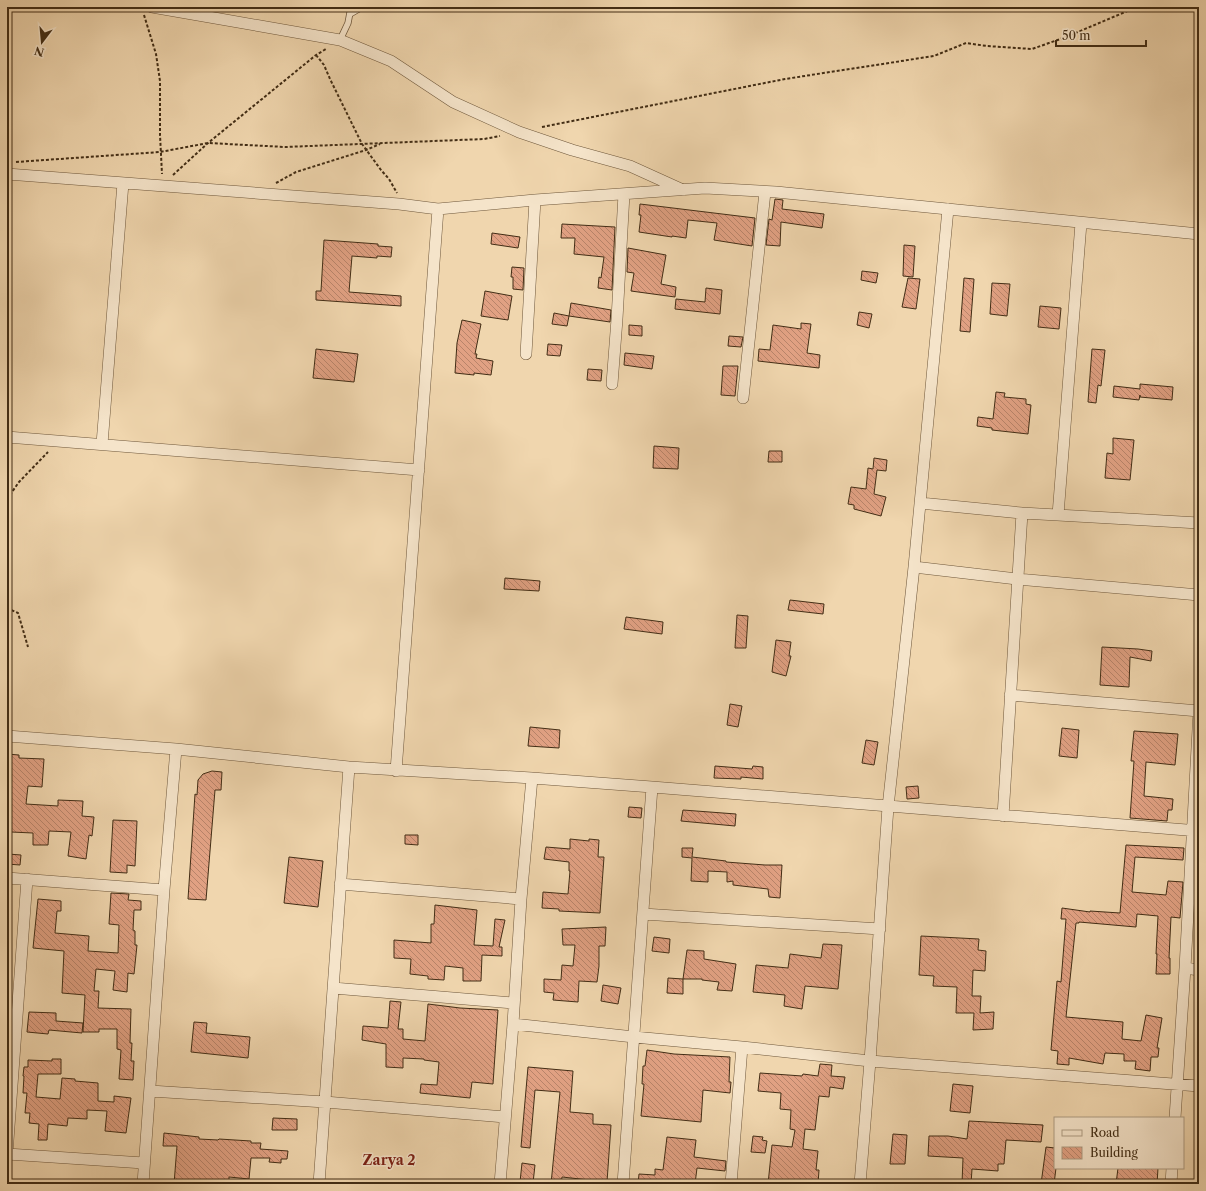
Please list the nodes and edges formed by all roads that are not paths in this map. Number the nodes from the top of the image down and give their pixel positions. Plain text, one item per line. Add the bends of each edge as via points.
1 (352, 7) edge
2 (362, 7) edge
3 (148, 10) edge
4 (350, 14) junction
5 (340, 40) junction
6 (7, 174) edge
7 (124, 183) junction
8 (684, 190) junction
9 (765, 192) junction
10 (624, 194) junction
11 (535, 200) junction
12 (438, 209) junction
13 (948, 209) junction
14 (1081, 223) junction
15 (1199, 234) edge
16 (526, 354) dead end
17 (612, 384) dead end
18 (743, 398) dead end
19 (7, 437) edge
20 (102, 444) junction
21 (419, 470) junction
22 (920, 503) junction
23 (1022, 513) junction
24 (1058, 515) junction
25 (1199, 523) edge
26 (914, 567) junction
27 (1017, 579) junction
28 (1199, 595) edge
29 (1010, 695) junction
30 (1199, 711) edge
31 (7, 736) edge
32 (176, 749) junction
33 (349, 767) junction
34 (396, 771) junction
35 (532, 778) junction
36 (652, 787) junction
37 (888, 807) junction
38 (1004, 816) junction
39 (1196, 831) edge
40 (7, 878) edge
41 (27, 879) junction
42 (340, 884) junction
43 (164, 890) junction
44 (521, 899) junction
45 (643, 914) junction
46 (880, 929) junction
47 (1185, 968) junction
48 (1199, 970) edge
49 (333, 988) junction
50 (514, 1003) junction
51 (12, 1016) edge
52 (513, 1024) junction
53 (634, 1037) junction
54 (742, 1047) junction
55 (870, 1061) junction
56 (1177, 1084) junction
57 (1199, 1086) edge
58 (150, 1091) junction
59 (325, 1102) junction
60 (505, 1116) junction
61 (1175, 1117) edge
62 (7, 1154) edge
63 (144, 1163) junction
64 (1172, 1169) edge
65 (143, 1184) edge
66 (319, 1184) edge
67 (500, 1184) edge
68 (623, 1184) edge
69 (731, 1184) edge
70 (860, 1184) edge
71 (1170, 1184) edge

1 - 4 lane
2 - 4 lane
3 - 5 street
4 - 5 lane
5 - 8 street via 391,61 453,102 519,132 630,166
6 - 7 street
7 - 12 street
7 - 20 street
8 - 9 street via 705,188
8 - 10 street
9 - 13 street
9 - 18 street
10 - 11 street
10 - 17 street
11 - 12 street
11 - 16 street
12 - 21 street
13 - 14 street
13 - 22 street
14 - 15 street
14 - 24 street
19 - 20 street
20 - 21 street
21 - 34 street
22 - 23 street
22 - 26 street
23 - 24 street
23 - 27 street
24 - 25 street
26 - 27 street
26 - 37 street
27 - 28 street
27 - 29 street
29 - 30 street
29 - 38 street
30 - 39 street
31 - 32 street
32 - 33 street
32 - 43 street
33 - 34 street
33 - 42 street
34 - 35 street
35 - 36 street
35 - 44 street
36 - 37 street
36 - 45 street
37 - 38 street
37 - 46 street
38 - 39 street
39 - 47 street
40 - 41 street
41 - 43 street
41 - 51 street
42 - 44 street
42 - 49 street
43 - 58 street
44 - 50 street
45 - 46 street
45 - 53 street
46 - 55 street
47 - 48 street
47 - 56 street
49 - 50 street
49 - 59 street
50 - 52 street
51 - 62 street
52 - 53 street
52 - 60 street
53 - 54 street
53 - 68 street
54 - 55 street
54 - 69 street
55 - 56 street
55 - 70 street
56 - 57 street
56 - 61 street
58 - 59 street
58 - 63 street
59 - 60 street
59 - 66 street
60 - 67 street
62 - 63 street
63 - 65 street
64 - 71 street

